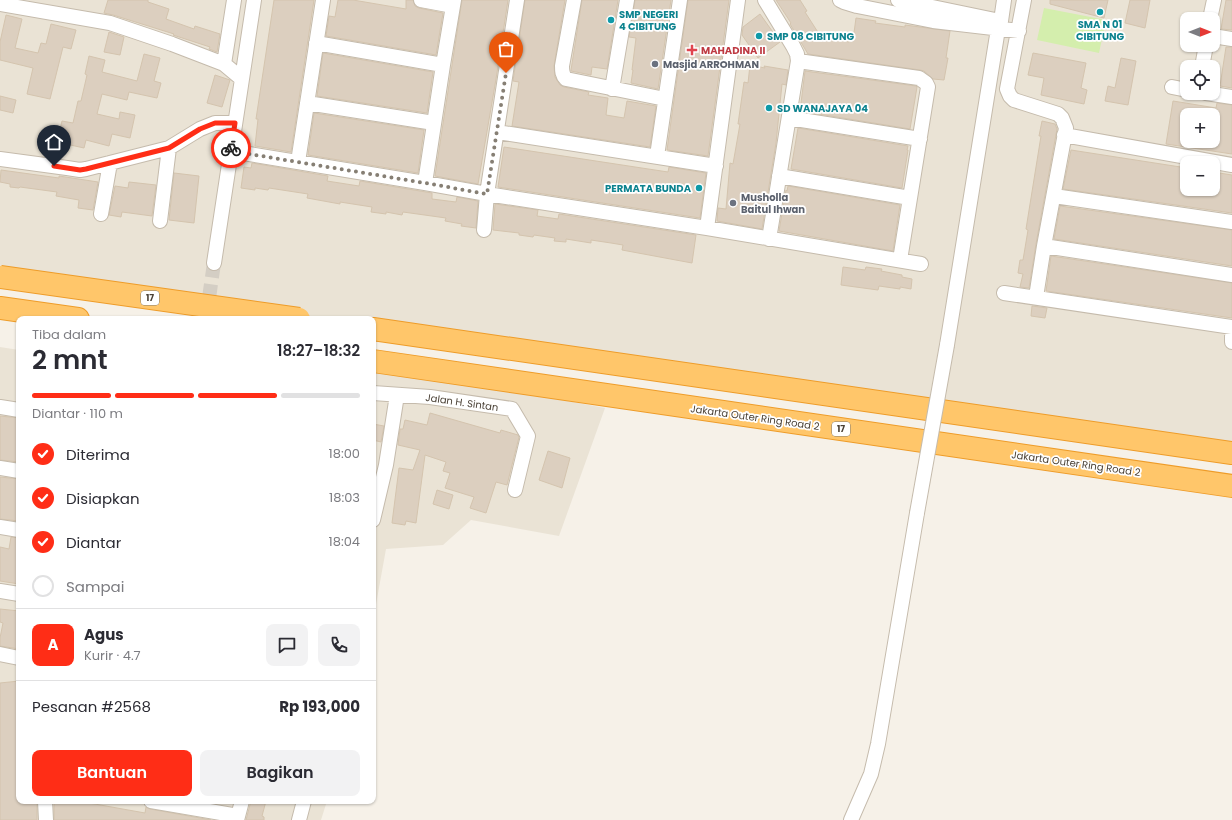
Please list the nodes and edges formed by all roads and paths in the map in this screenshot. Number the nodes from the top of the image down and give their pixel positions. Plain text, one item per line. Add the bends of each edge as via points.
1 (234, 0) edge
2 (254, 0) edge
3 (323, 0) edge
4 (421, 0) edge
5 (517, 0) edge
6 (574, 0) edge
7 (627, 0) edge
8 (680, 0) edge
9 (738, 0) edge
10 (764, 0) edge
11 (840, 0) edge
12 (898, 0) edge
13 (1004, 0) edge
14 (1024, 0) edge
15 (1214, 0) edge
16 (453, 3) edge
17 (858, 3) edge
18 (0, 4) edge
19 (1211, 12) edge
20 (935, 15) junction
21 (999, 25) junction
22 (1019, 31) junction
23 (1220, 37) edge
24 (1232, 39) edge
25 (316, 43) junction
26 (798, 61) junction
27 (224, 64) junction
28 (443, 65) junction
29 (242, 79) junction
30 (1172, 87) dead end
31 (612, 89) junction
32 (1180, 89) edge
33 (1220, 95) edge
34 (1232, 97) edge
35 (665, 99) junction
36 (307, 104) junction
37 (789, 118) junction
38 (434, 122) junction
39 (235, 123) junction
40 (497, 132) junction
41 (1064, 135) junction
42 (920, 139) junction
43 (169, 148) junction
44 (231, 151) junction
45 (657, 156) junction
46 (0, 158) edge
47 (298, 162) junction
48 (110, 163) junction
49 (1232, 165) edge
50 (716, 166) junction
51 (780, 176) junction
52 (425, 183) junction
53 (487, 194) junction
54 (1054, 196) junction
55 (910, 198) junction
56 (101, 214) dead end
57 (160, 221) dead end
58 (1232, 222) edge
59 (707, 228) junction
60 (484, 230) dead end
61 (769, 238) junction
62 (1044, 246) junction
63 (900, 260) junction
64 (214, 263) tunnel mouth
65 (921, 264) dead end
66 (1232, 275) edge
67 (0, 277) edge
68 (1004, 293) dead end
69 (1036, 297) junction
70 (0, 308) edge
71 (57, 316) edge
72 (278, 316) edge
73 (1232, 327) edge
74 (376, 329) edge
75 (1232, 336) edge
76 (1232, 342) edge
77 (376, 361) edge
78 (376, 393) edge
79 (397, 395) junction
80 (0, 407) edge
81 (16, 410) edge
82 (1232, 453) edge
83 (0, 468) edge
84 (16, 471) edge
85 (1232, 486) edge
86 (515, 490) dead end
87 (376, 507) edge
88 (0, 527) edge
89 (16, 530) edge
90 (0, 591) edge
91 (16, 594) edge
92 (0, 654) edge
93 (16, 657) edge
94 (45, 804) edge
95 (166, 804) edge
96 (241, 804) edge
97 (303, 804) edge
98 (238, 818) edge
99 (46, 820) edge
100 (299, 820) edge
101 (851, 820) edge

1 - 27 street
2 - 29 street
3 - 25 street
4 - 16 street
5 - 40 street
6 - 31 street via 562,66 563,76 566,79
7 - 31 street
8 - 35 street
9 - 50 street
10 - 26 street via 793,46
11 - 17 street
12 - 20 street
13 - 21 street
14 - 22 street
15 - 19 street
16 - 28 street
17 - 20 street
18 - 27 street via 110,23
20 - 21 street
21 - 22 street
21 - 101 street, bridge via 878,744 871,774
22 - 41 street via 1007,89 1010,96 1014,100 1058,114 1065,123
23 - 24 street
25 - 28 street
25 - 36 street
26 - 37 street
26 - 42 street via 922,79 928,87
27 - 29 street
28 - 38 street
29 - 39 street
30 - 32 street
31 - 35 street
33 - 34 street
35 - 45 street
36 - 38 street
36 - 47 street
37 - 42 street
37 - 51 street
38 - 52 street
39 - 43 street via 215,123
39 - 44 street
40 - 45 street
40 - 53 street
41 - 49 street
41 - 54 street
42 - 55 street
43 - 48 street
43 - 57 street
44 - 47 street
44 - 64 street
45 - 50 street
46 - 48 street via 80,170
47 - 52 street
48 - 56 street
50 - 59 street
51 - 55 street
51 - 61 street
52 - 53 street
53 - 59 street
53 - 60 street
54 - 58 street
54 - 62 street
55 - 63 street
59 - 61 street
61 - 63 street
62 - 66 street
62 - 69 street
63 - 65 street
67 - 72 highway, 17, bridge
68 - 69 street
69 - 73 street
70 - 71 highway
74 - 82 highway
75 - 76 street
77 - 85 highway, Jakarta Outer Ring Road 2 / 17
78 - 79 street, Jalan H. Sintan
79 - 86 street, Jalan H. Sintan via 430,397 512,409 528,436
79 - 87 street via 386,465
80 - 81 street
83 - 84 street
88 - 89 street
90 - 91 street
92 - 93 street
94 - 99 street
95 - 98 street
96 - 98 street
97 - 100 street

